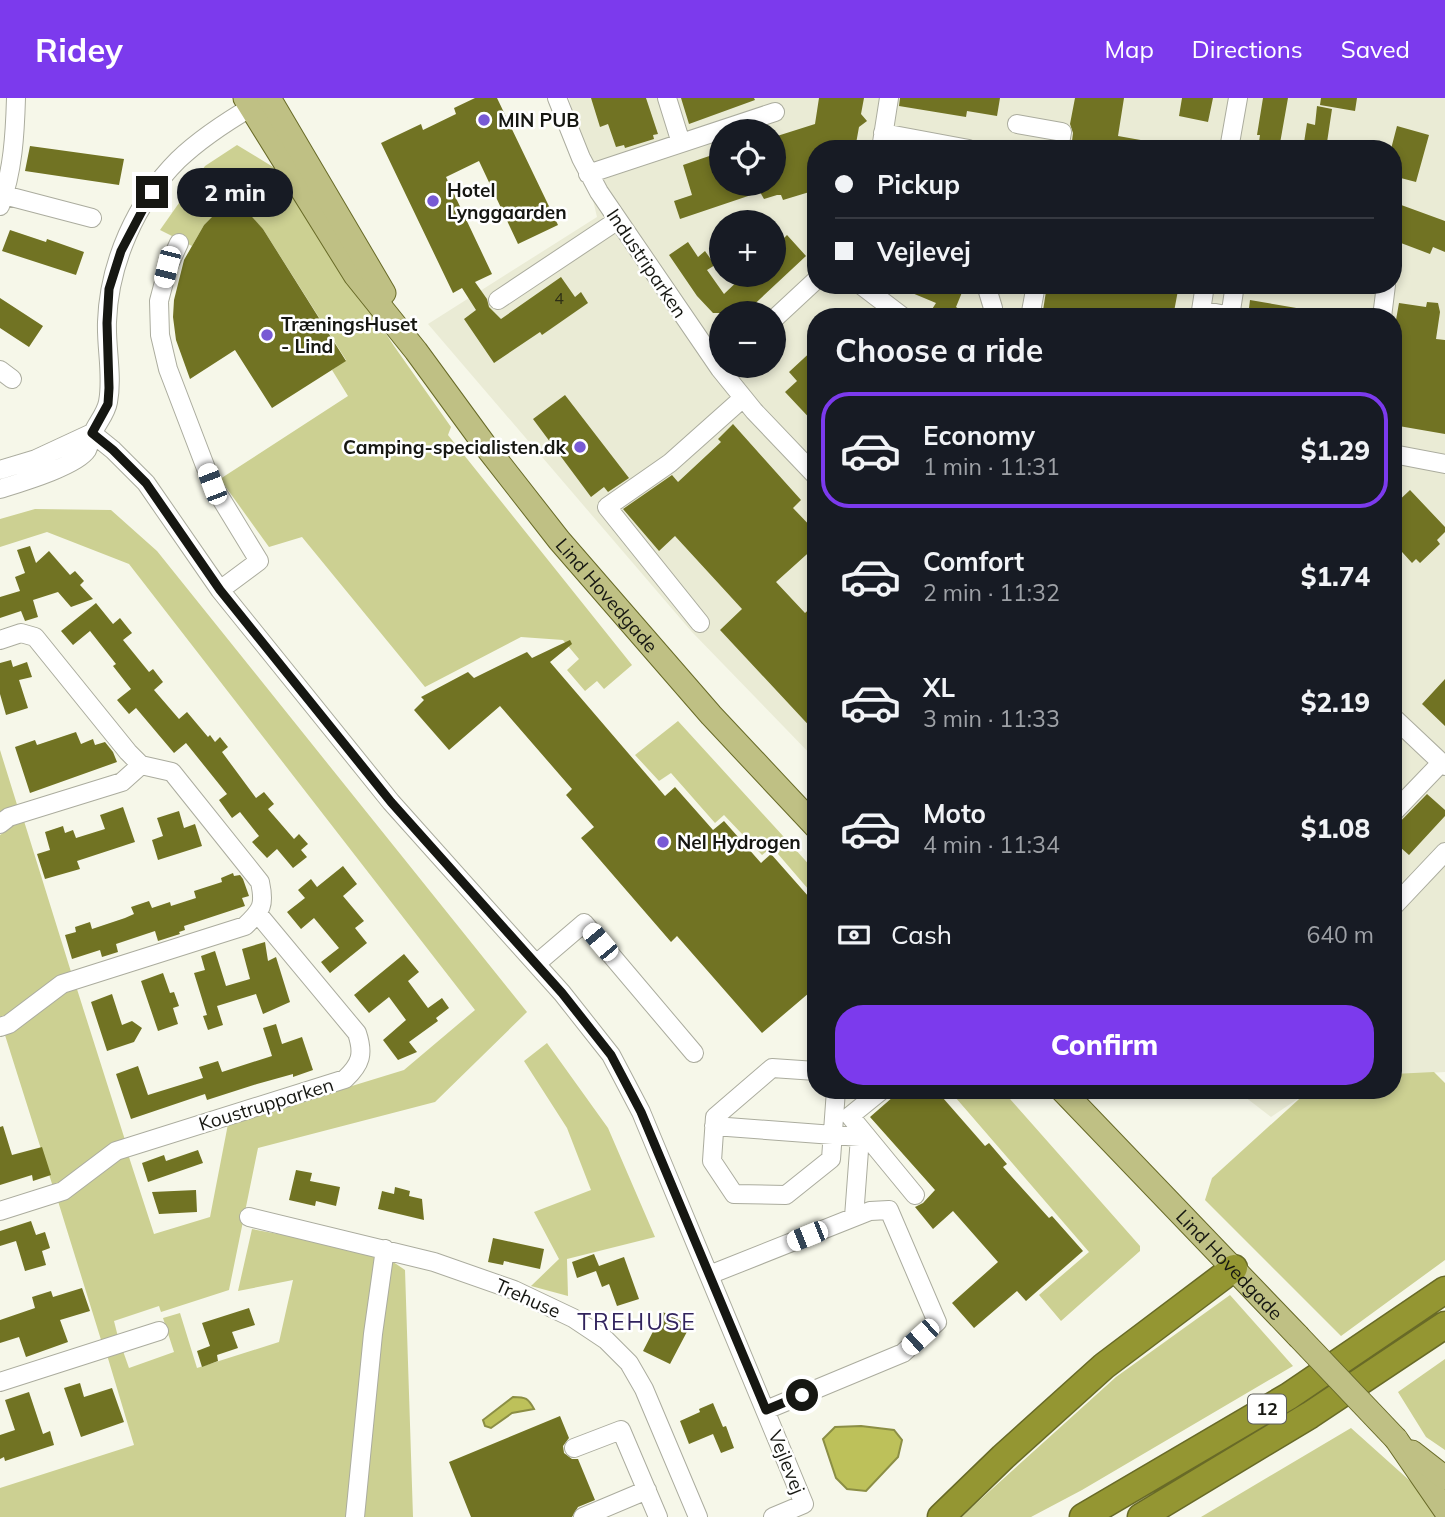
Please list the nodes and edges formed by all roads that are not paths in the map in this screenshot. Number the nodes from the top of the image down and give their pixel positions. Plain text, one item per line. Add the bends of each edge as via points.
1 (16, 98) edge
2 (557, 98) edge
3 (667, 98) edge
4 (889, 98) edge
5 (1238, 98) edge
6 (258, 100) edge
7 (775, 112) dead end
8 (1017, 124) dead end
9 (882, 140) edge
10 (1061, 140) edge
11 (1231, 140) edge
12 (681, 143) junction
13 (588, 174) junction
14 (2, 200) edge
15 (92, 218) dead end
16 (618, 220) junction
17 (179, 243) dead end
18 (807, 288) edge
19 (873, 294) edge
20 (498, 300) dead end
21 (786, 308) edge
22 (891, 308) edge
23 (709, 350) edge
24 (729, 378) edge
25 (743, 398) junction
26 (92, 433) junction
27 (1402, 456) edge
28 (1445, 464) edge
29 (807, 466) edge
30 (0, 470) edge
31 (0, 489) edge
32 (220, 590) junction
33 (700, 623) dead end
34 (0, 640) edge
35 (1402, 725) edge
36 (1443, 764) edge
37 (141, 765) junction
38 (1402, 804) edge
39 (807, 817) edge
40 (0, 824) edge
41 (1445, 852) edge
42 (1402, 897) edge
43 (258, 914) junction
44 (536, 964) junction
45 (0, 1027) edge
46 (694, 1054) dead end
47 (807, 1071) edge
48 (835, 1099) edge
49 (870, 1099) edge
50 (1071, 1099) edge
51 (714, 1126) junction
52 (833, 1135) junction
53 (862, 1135) junction
54 (915, 1195) dead end
55 (0, 1211) edge
56 (249, 1217) dead end
57 (854, 1217) junction
58 (385, 1249) junction
59 (1234, 1268) junction
60 (709, 1275) junction
61 (1445, 1290) edge
62 (1445, 1325) edge
63 (159, 1331) dead end
64 (0, 1382) edge
65 (766, 1410) junction
66 (1396, 1439) junction
67 (574, 1448) dead end
68 (1445, 1478) edge
69 (648, 1494) junction
70 (1445, 1510) edge
71 (355, 1517) edge
72 (583, 1517) edge
73 (600, 1517) edge
74 (658, 1517) edge
75 (698, 1517) edge
76 (773, 1517) edge
77 (941, 1517) edge
78 (1083, 1517) edge
79 (1141, 1517) edge

1 - 14 street
2 - 13 street, Industriparken
3 - 12 street
4 - 9 street
5 - 11 street
6 - 26 street via 178,160 133,225 109,289 108,404
6 - 39 main road, Lind Hovedgade via 355,275 484,444 559,540 710,715
7 - 12 street
8 - 10 street via 1062,132
12 - 13 street
13 - 16 street, Industriparken
14 - 15 street
16 - 20 street
16 - 23 street, Industriparken
17 - 32 street via 167,267 159,301 168,369 212,484 259,561
18 - 21 street
19 - 22 street
24 - 25 street, Industriparken
25 - 29 street, Industriparken
25 - 33 street via 670,463 607,507
26 - 30 street
26 - 31 street via 86,451 75,460
26 - 32 street, Vejlevej via 146,483
27 - 28 street
32 - 44 street, Vejlevej via 391,802
34 - 37 street via 21,633 35,638
35 - 36 street
36 - 38 street
37 - 40 street via 122,782 9,817
37 - 43 street via 172,772 260,882 264,899
41 - 42 street
43 - 45 street via 245,926 62,984
43 - 55 street, Koustrupparken via 357,1033 361,1061 354,1071 345,1079 116,1151 63,1191
44 - 46 street via 584,923
44 - 60 street, Vejlevej via 611,1055 641,1112
47 - 51 street via 772,1068 715,1117
48 - 52 street
49 - 53 street via 850,1116
50 - 59 main road, Lind Hovedgade
51 - 52 street
51 - 52 street via 712,1161 734,1194 786,1195 831,1159
52 - 53 street
53 - 54 street
53 - 57 street
56 - 58 street, Trehuse
57 - 60 street
57 - 65 street via 889,1210 937,1322 903,1353
58 - 71 street
58 - 75 street, Trehuse via 514,1290 573,1318 606,1340 629,1363 645,1389
59 - 66 main road, Lind Hovedgade, bridge
59 - 77 highway via 1104,1366
60 - 65 street, Vejlevej
61 - 78 highway, 12 via 1289,1396
62 - 79 highway, 12 via 1310,1415
63 - 64 street
65 - 76 street, Vejlevej via 804,1504
66 - 68 main road, Lind Hovedgade
66 - 70 main road, Lind Hovedgade
67 - 69 street via 621,1430
69 - 72 street
69 - 73 street
69 - 74 street

